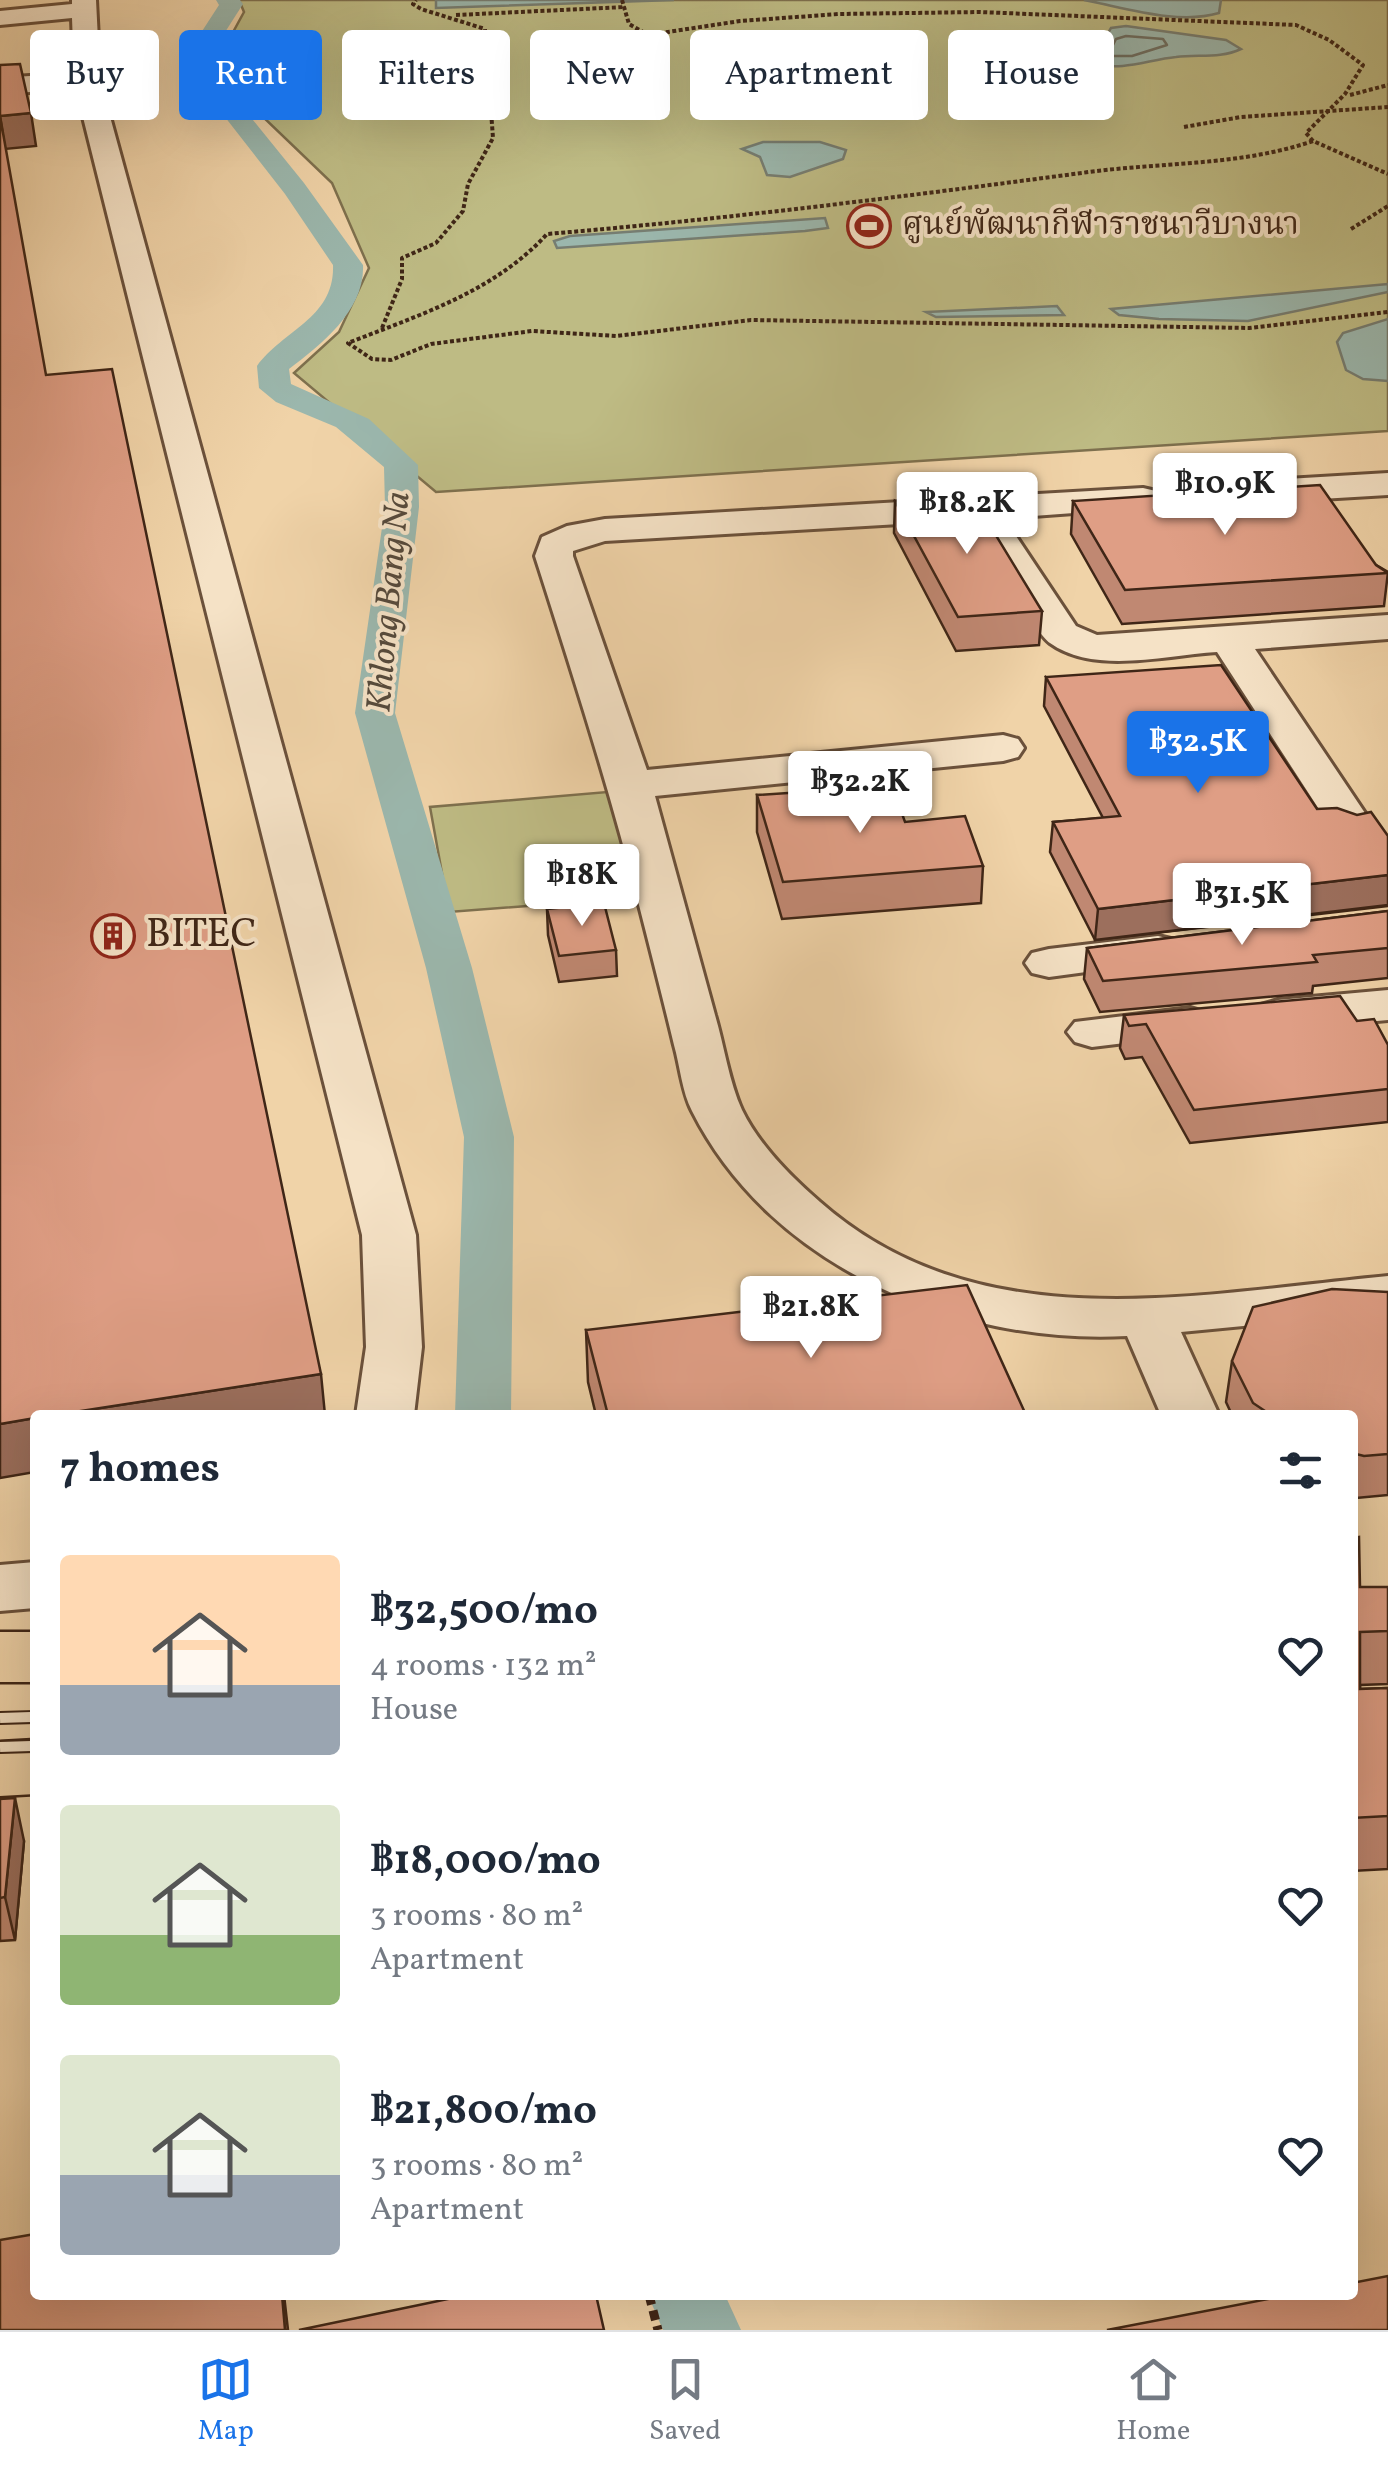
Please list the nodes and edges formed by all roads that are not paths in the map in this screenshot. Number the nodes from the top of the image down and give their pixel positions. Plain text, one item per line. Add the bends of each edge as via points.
1 (84, 5) edge
2 (0, 18) edge
3 (85, 30) edge
4 (30, 84) edge
5 (0, 86) edge
6 (97, 120) edge
7 (1388, 484) edge
8 (980, 509) junction
9 (1388, 627) edge
10 (1229, 639) junction
11 (1003, 748) dead end
12 (630, 785) junction
13 (1353, 828) edge
14 (1194, 946) edge
15 (1049, 963) dead end
16 (1361, 1006) edge
17 (1092, 1032) dead end
18 (1388, 1294) edge
19 (1146, 1316) junction
20 (385, 1410) edge
21 (1188, 1410) edge
22 (30, 1585) edge
23 (0, 1588) edge
24 (30, 1656) edge
25 (0, 1658) edge
26 (30, 1768) edge
27 (0, 1769) edge

1 - 2 lane
1 - 3 lane
4 - 5 lane
6 - 20 lane via 389,1235 394,1348
7 - 8 lane via 1328,503 1199,496
8 - 10 lane via 1062,634 1074,641 1108,648
8 - 12 lane via 605,530 555,545
9 - 10 lane
10 - 13 lane
11 - 12 lane
12 - 19 lane via 716,1109 776,1195 870,1264 951,1294 1055,1317
14 - 15 lane
16 - 17 lane
18 - 19 lane
19 - 21 lane
22 - 23 lane
24 - 25 highway
26 - 27 highway

